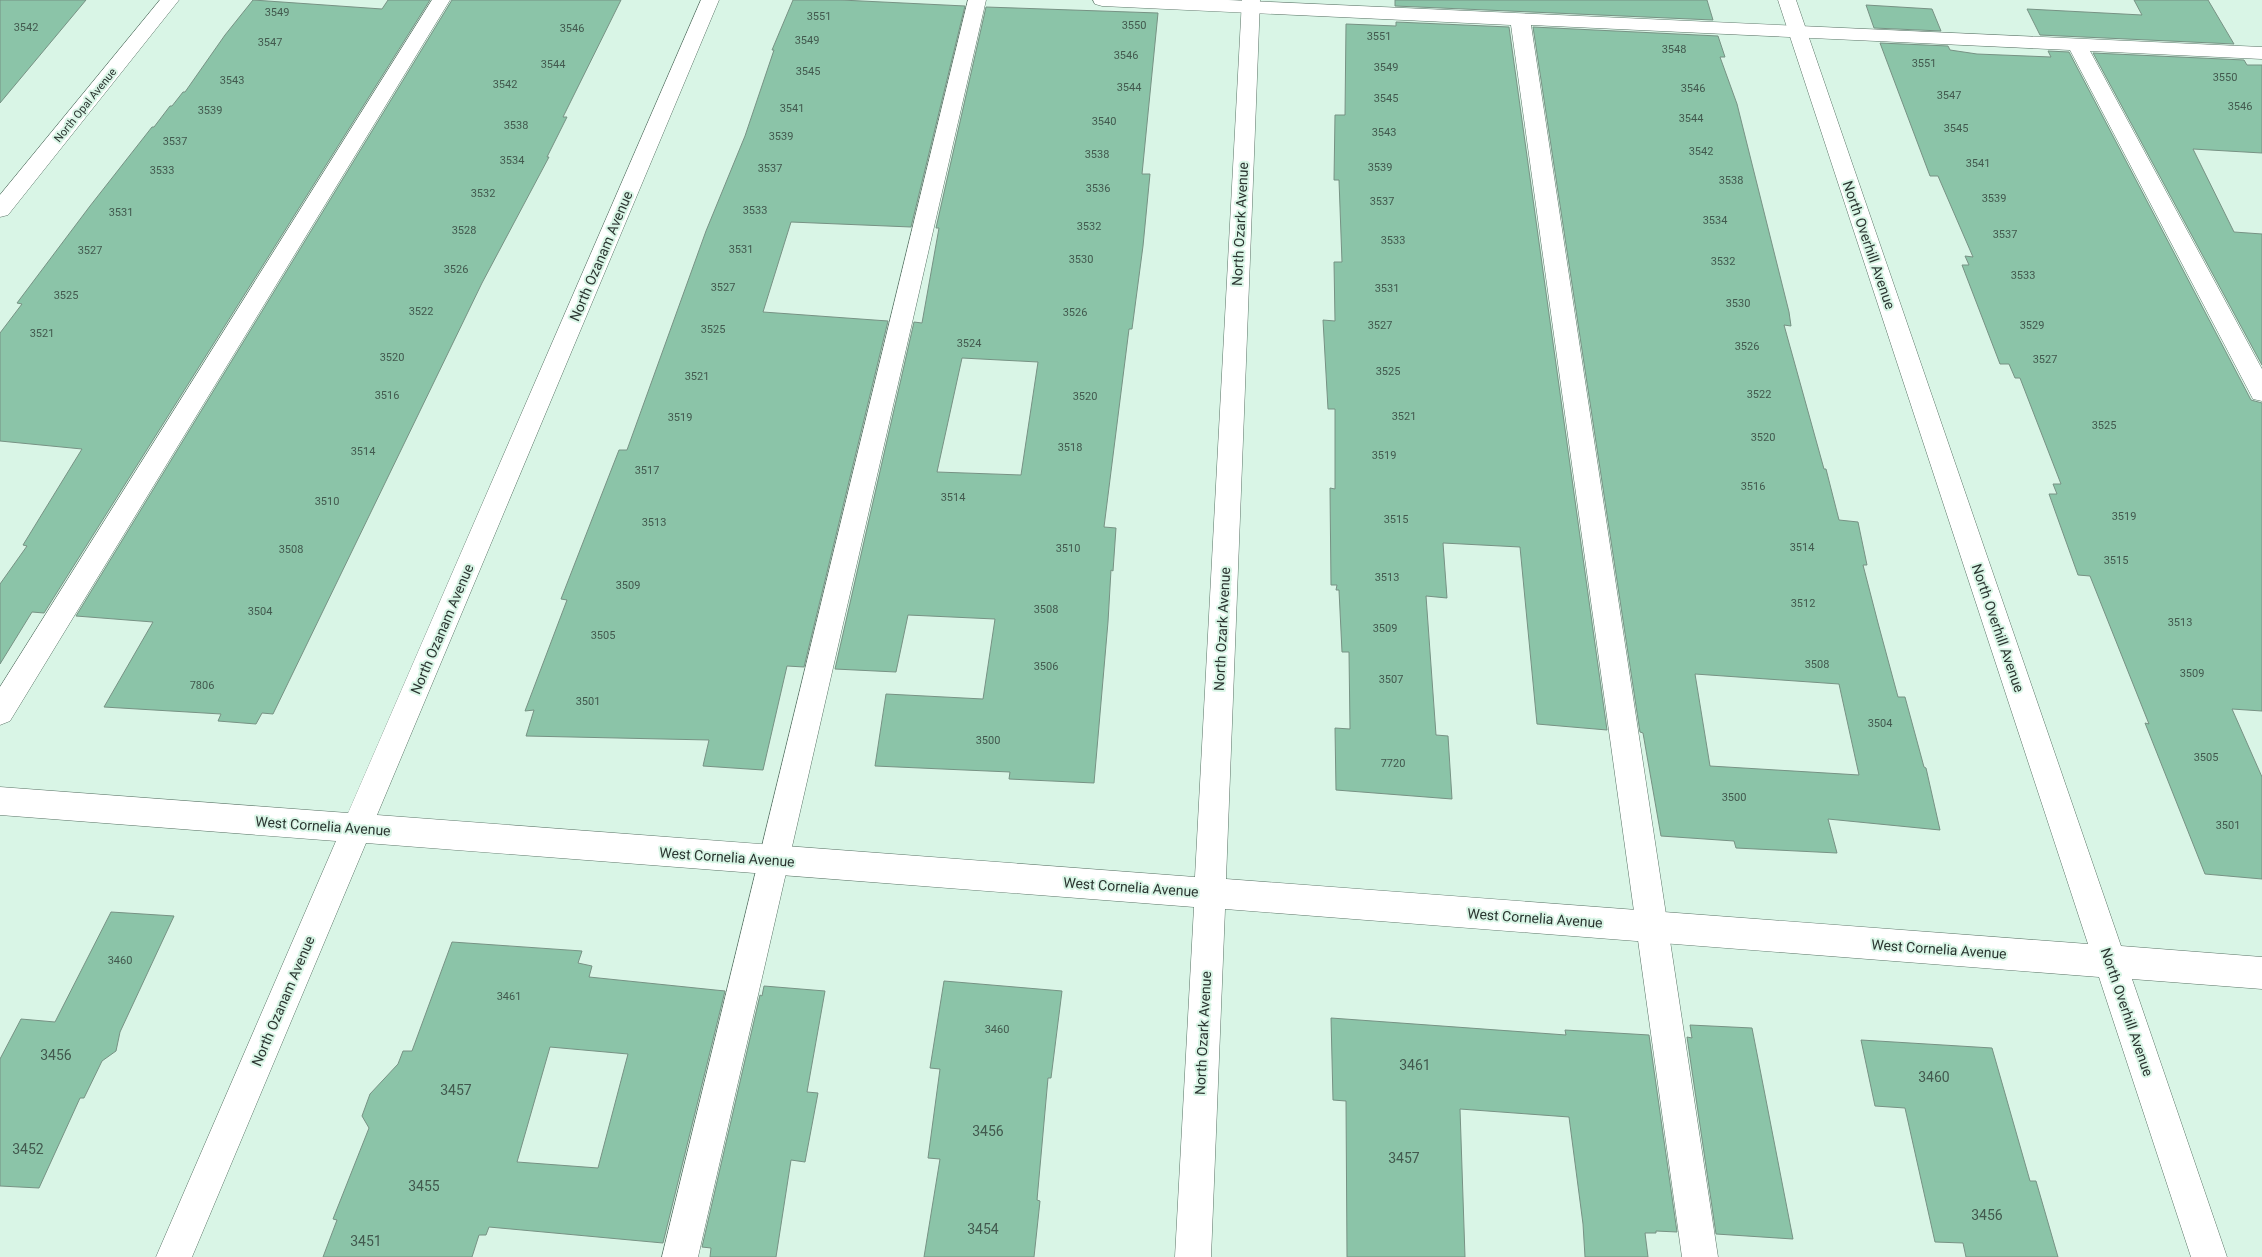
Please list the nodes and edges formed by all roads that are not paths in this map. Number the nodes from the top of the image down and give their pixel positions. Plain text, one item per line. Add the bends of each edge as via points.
1 (170, 0) edge
2 (441, 0) edge
3 (710, 0) edge
4 (977, 0) edge
5 (1102, 0) edge
6 (1787, 0) edge
7 (1251, 3) edge
8 (1520, 19) junction
9 (1798, 32) junction
10 (2077, 44) junction
11 (2262, 53) edge
12 (0, 210) edge
13 (2262, 392) edge
14 (0, 712) edge
15 (0, 801) edge
16 (357, 829) junction
17 (774, 860) junction
18 (1210, 893) junction
19 (1652, 927) junction
20 (2110, 962) junction
21 (2262, 973) edge
22 (174, 1257) edge
23 (680, 1257) edge
24 (1193, 1257) edge
25 (1700, 1257) edge
26 (2209, 1257) edge

1 - 12 street, North Opal Avenue
2 - 14 street
3 - 16 street, North Ozanam Avenue
4 - 17 street
5 - 7 street
6 - 9 street, North Overhill Avenue
7 - 8 street
7 - 18 street, North Ozark Avenue
8 - 9 street
8 - 19 street
9 - 10 street
9 - 20 street, North Overhill Avenue
10 - 11 street
10 - 13 street
15 - 16 street, West Cornelia Avenue
16 - 17 street, West Cornelia Avenue
16 - 22 street, North Ozanam Avenue
17 - 18 street, West Cornelia Avenue
17 - 23 street
18 - 19 street, West Cornelia Avenue
18 - 24 street, North Ozark Avenue
19 - 20 street, West Cornelia Avenue
19 - 25 street
20 - 21 street, West Cornelia Avenue
20 - 26 street, North Overhill Avenue

